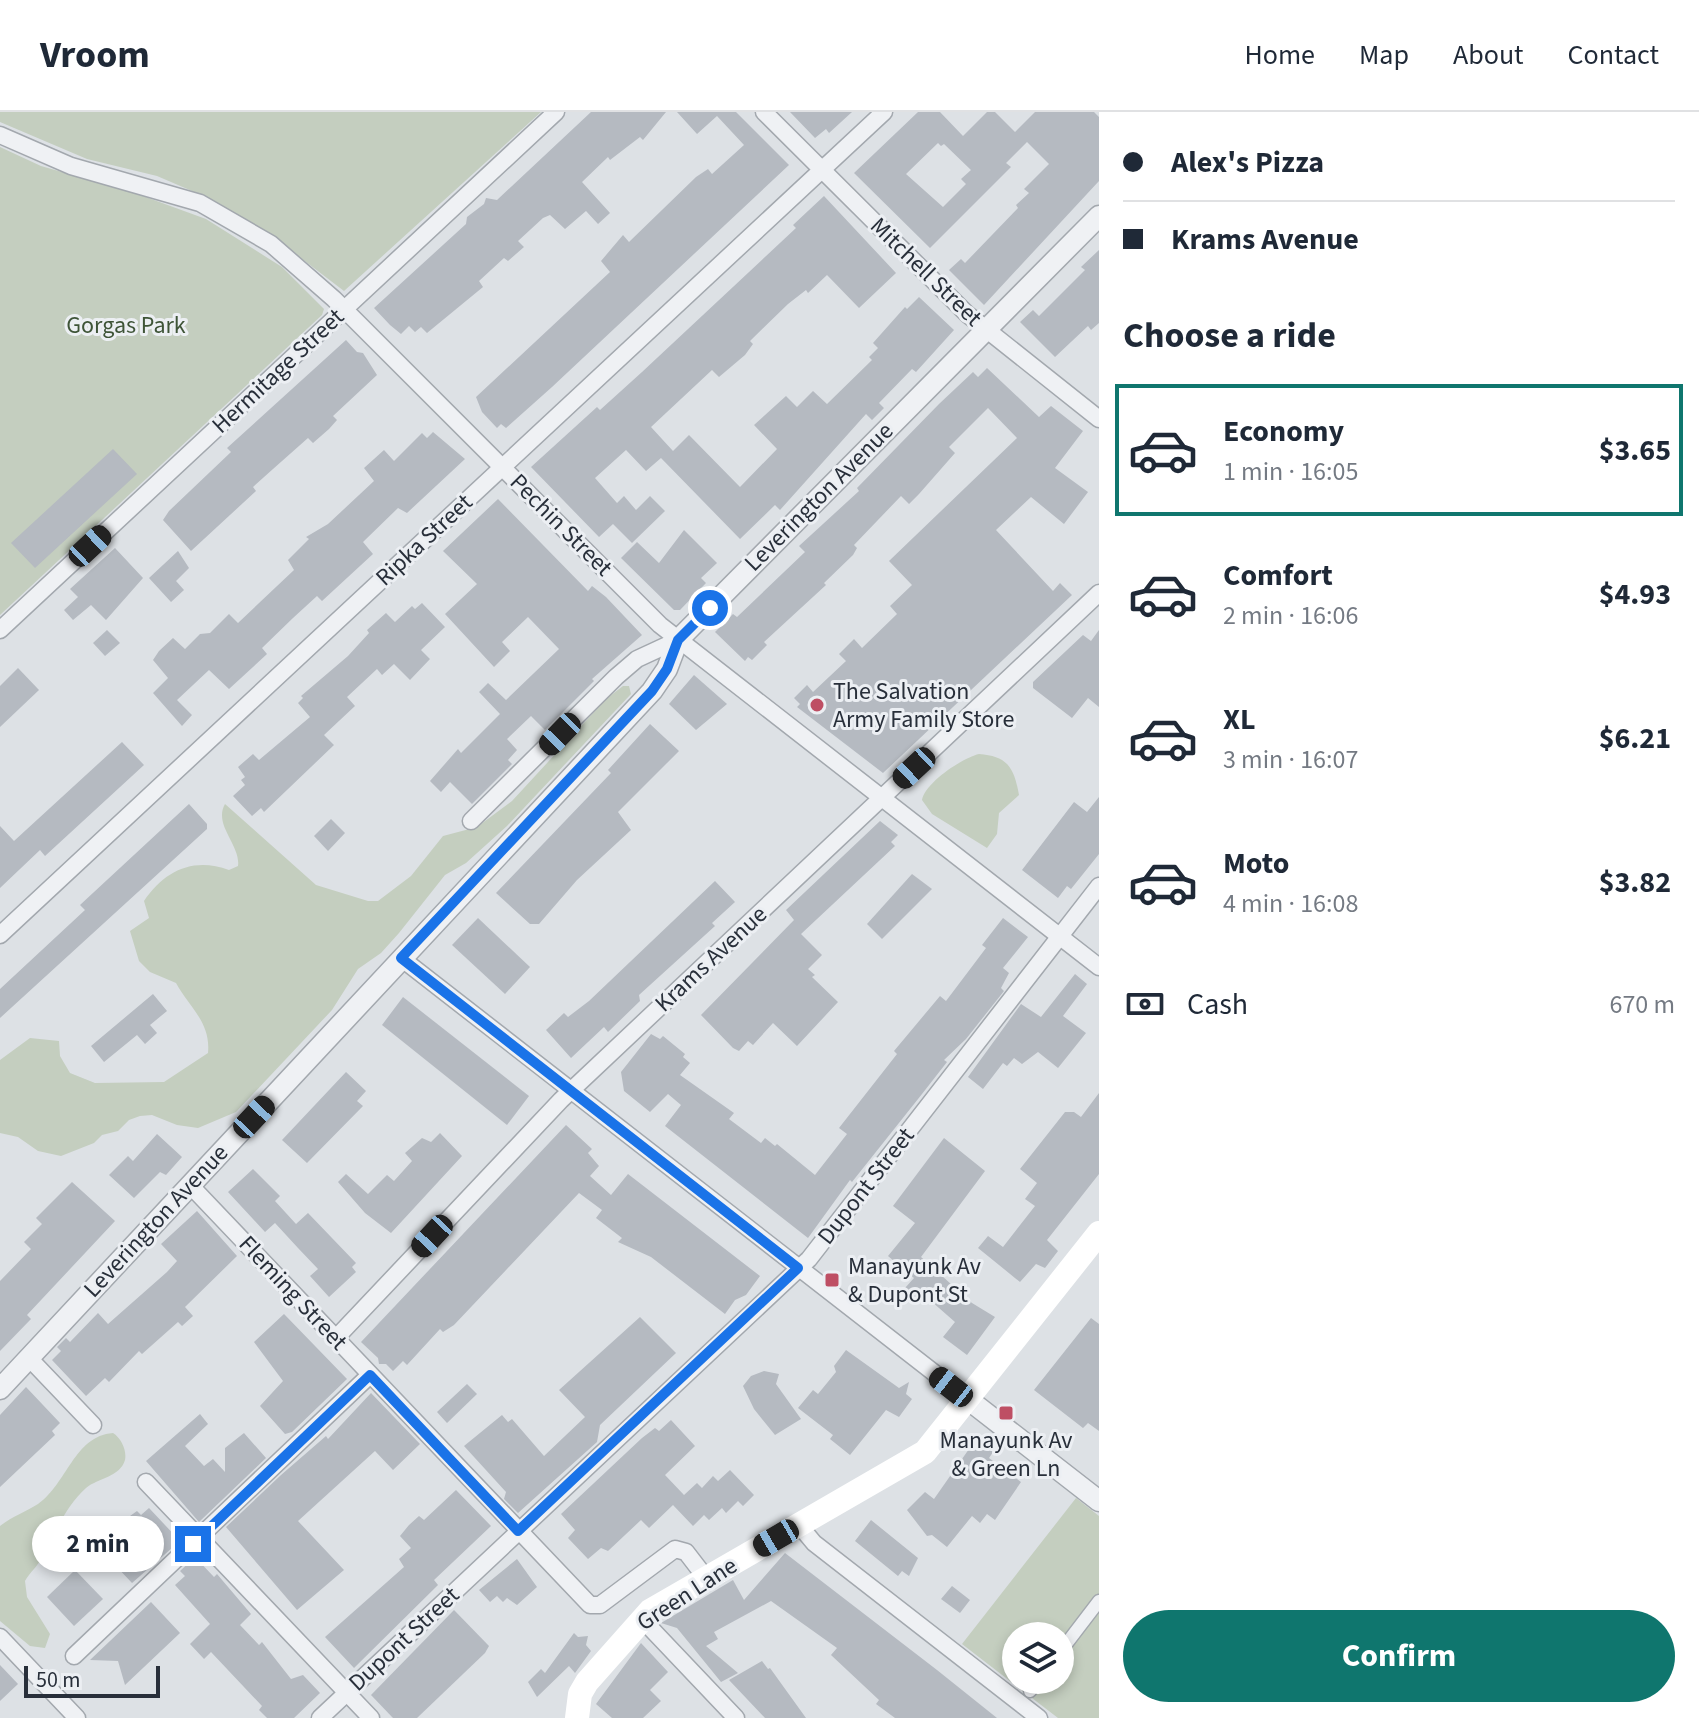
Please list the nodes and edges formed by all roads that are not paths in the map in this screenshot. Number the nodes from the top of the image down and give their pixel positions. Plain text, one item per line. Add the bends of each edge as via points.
1 (556, 112) edge
2 (764, 112) edge
3 (884, 112) edge
4 (0, 135) edge
5 (822, 170) junction
6 (1099, 216) edge
7 (344, 309) junction
8 (985, 330) junction
9 (1099, 419) edge
10 (503, 467) junction
11 (1099, 593) edge
12 (0, 630) edge
13 (678, 640) junction
14 (882, 798) junction
15 (471, 821) dead end
16 (1099, 886) edge
17 (0, 935) edge
18 (1060, 936) junction
19 (401, 958) junction
20 (1099, 967) edge
21 (571, 1091) junction
22 (190, 1185) junction
23 (1099, 1233) edge
24 (798, 1268) junction
25 (336, 1338) junction
26 (29, 1358) junction
27 (370, 1375) junction
28 (0, 1389) edge
29 (969, 1400) junction
30 (93, 1425) dead end
31 (146, 1482) dead end
32 (1099, 1501) edge
33 (799, 1525) junction
34 (518, 1531) junction
35 (200, 1538) junction
36 (706, 1578) junction
37 (1099, 1601) edge
38 (641, 1618) junction
39 (1074, 1634) edge
40 (0, 1637) edge
41 (74, 1656) dead end
42 (347, 1693) junction
43 (77, 1718) edge
44 (320, 1718) edge
45 (371, 1718) edge
46 (577, 1718) edge
47 (736, 1718) edge
48 (1039, 1718) edge

1 - 7 street, Hermitage Street
2 - 5 street, Mitchell Street
3 - 5 street, Ripka Street
4 - 7 street, Pechin Street via 71,166 200,203 271,244
5 - 8 street, Mitchell Street
5 - 10 street, Ripka Street
6 - 8 street, Leverington Avenue
7 - 10 street, Pechin Street
7 - 12 street, Hermitage Street
8 - 9 street, Mitchell Street
8 - 13 street, Leverington Avenue
10 - 13 street, Pechin Street
10 - 17 street, Ripka Street
11 - 14 street, Krams Avenue
13 - 14 street, Pechin Street
13 - 15 street via 637,659 616,677
13 - 19 street, Leverington Avenue via 652,691
14 - 18 street, Pechin Street
14 - 21 street, Krams Avenue
16 - 18 street, Dupont Street
18 - 20 street, Pechin Street
18 - 24 street, Dupont Street
19 - 21 street
19 - 22 street, Leverington Avenue
21 - 24 street
21 - 25 street, Krams Avenue
22 - 25 street, Fleming Street
22 - 26 street, Leverington Avenue
23 - 29 main road, Green Lane
24 - 29 street
24 - 34 street, Dupont Street
25 - 27 street, Fleming Street
26 - 28 street, Leverington Avenue
26 - 30 street
27 - 34 street, Fleming Street
27 - 35 street
29 - 32 street
29 - 33 main road, Green Lane via 919,1457
31 - 35 street
33 - 36 main road, Green Lane
33 - 48 street via 814,1543
34 - 36 street, Fleming Street via 590,1605 600,1605 675,1549 686,1552
34 - 42 street, Dupont Street
35 - 41 street
35 - 42 street
36 - 38 main road, Green Lane
37 - 39 street
38 - 46 main road, Green Lane via 582,1688
38 - 47 street
40 - 43 street
42 - 44 street, Dupont Street
42 - 45 street

